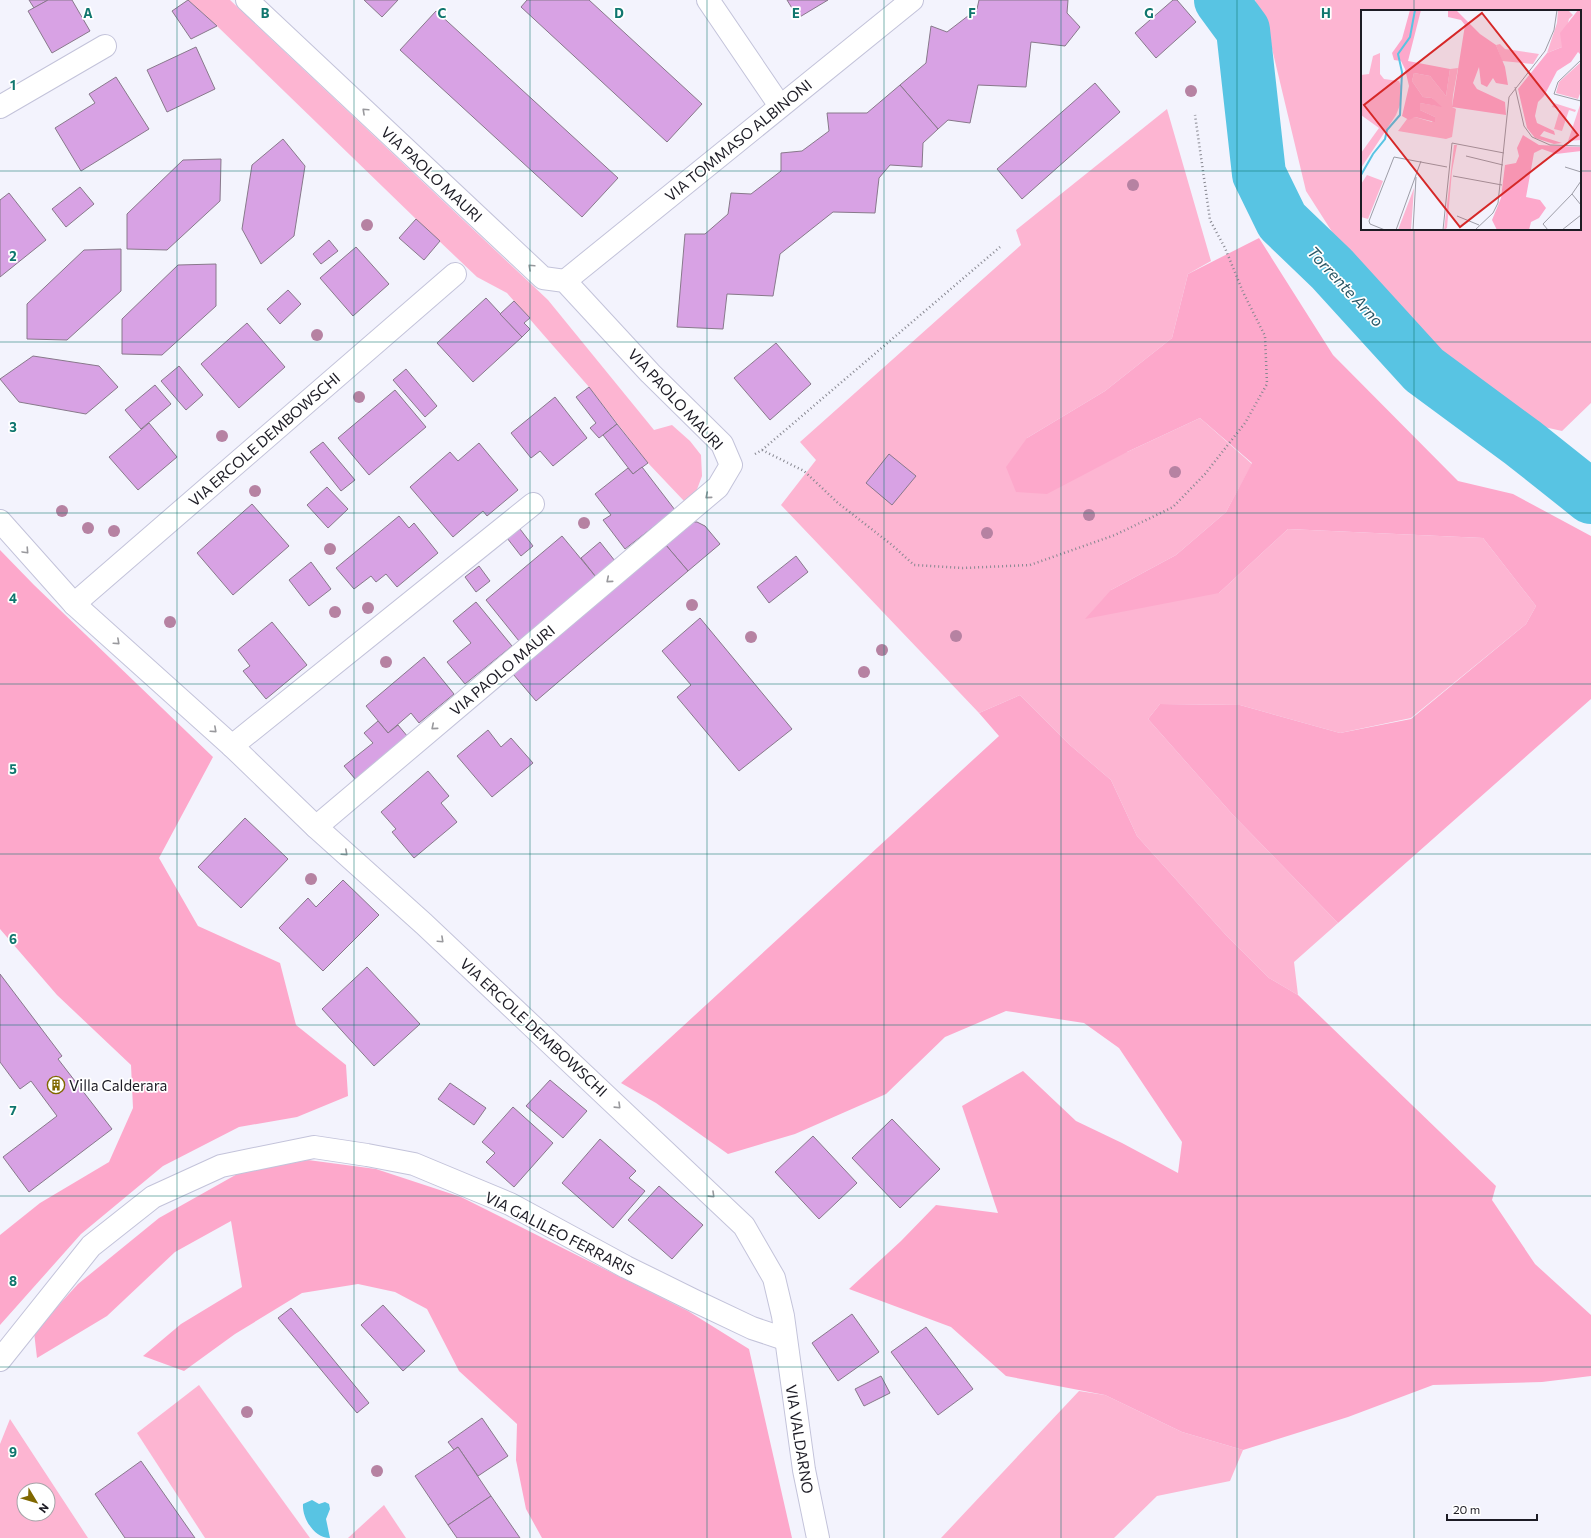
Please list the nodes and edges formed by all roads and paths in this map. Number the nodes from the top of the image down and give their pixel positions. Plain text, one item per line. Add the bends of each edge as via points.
1 (247, 0) edge
2 (708, 0) edge
3 (912, 0) edge
4 (105, 46) dead end
5 (780, 106) junction
6 (0, 107) edge
7 (1195, 115) dead end
8 (1000, 247) dead end
9 (454, 274) dead end
10 (565, 281) junction
11 (762, 450) junction
12 (731, 465) junction
13 (533, 504) dead end
14 (0, 521) edge
15 (74, 604) junction
16 (232, 746) junction
17 (316, 827) junction
18 (785, 1339) junction
19 (0, 1360) edge
20 (818, 1538) edge

10 -> 1 street, VIA PAOLO MAURI via 542,278
2 - 5 street
3 - 5 street, VIA TOMMASO ALBINONI
4 - 6 street
5 - 10 street, VIA TOMMASO ALBINONI
7 - 11 path via 1210,220 1265,336 1267,384 1245,423 1205,474 1173,507 1115,535 1030,565 963,568 914,566 804,471
8 - 11 path
9 - 15 street, VIA ERCOLE DEMBOWSCHI
10 - 12 street, VIA PAOLO MAURI via 650,373 722,444
11 - 12 path
12 -> 17 street, VIA PAOLO MAURI via 718,487
13 - 16 street
14 -> 15 street, VIA ERCOLE DEMBOWSCHI
15 -> 16 street, VIA ERCOLE DEMBOWSCHI
16 - 17 street, VIA ERCOLE DEMBOWSCHI
17 -> 18 street, VIA ERCOLE DEMBOWSCHI via 424,924 744,1226 774,1278 783,1316
18 - 19 street, VIA GALILEO FERRARIS via 752,1328 693,1300 510,1204 414,1164 367,1154 314,1148 221,1166 153,1197 91,1246
18 - 20 street, VIA VALDARNO via 804,1470

